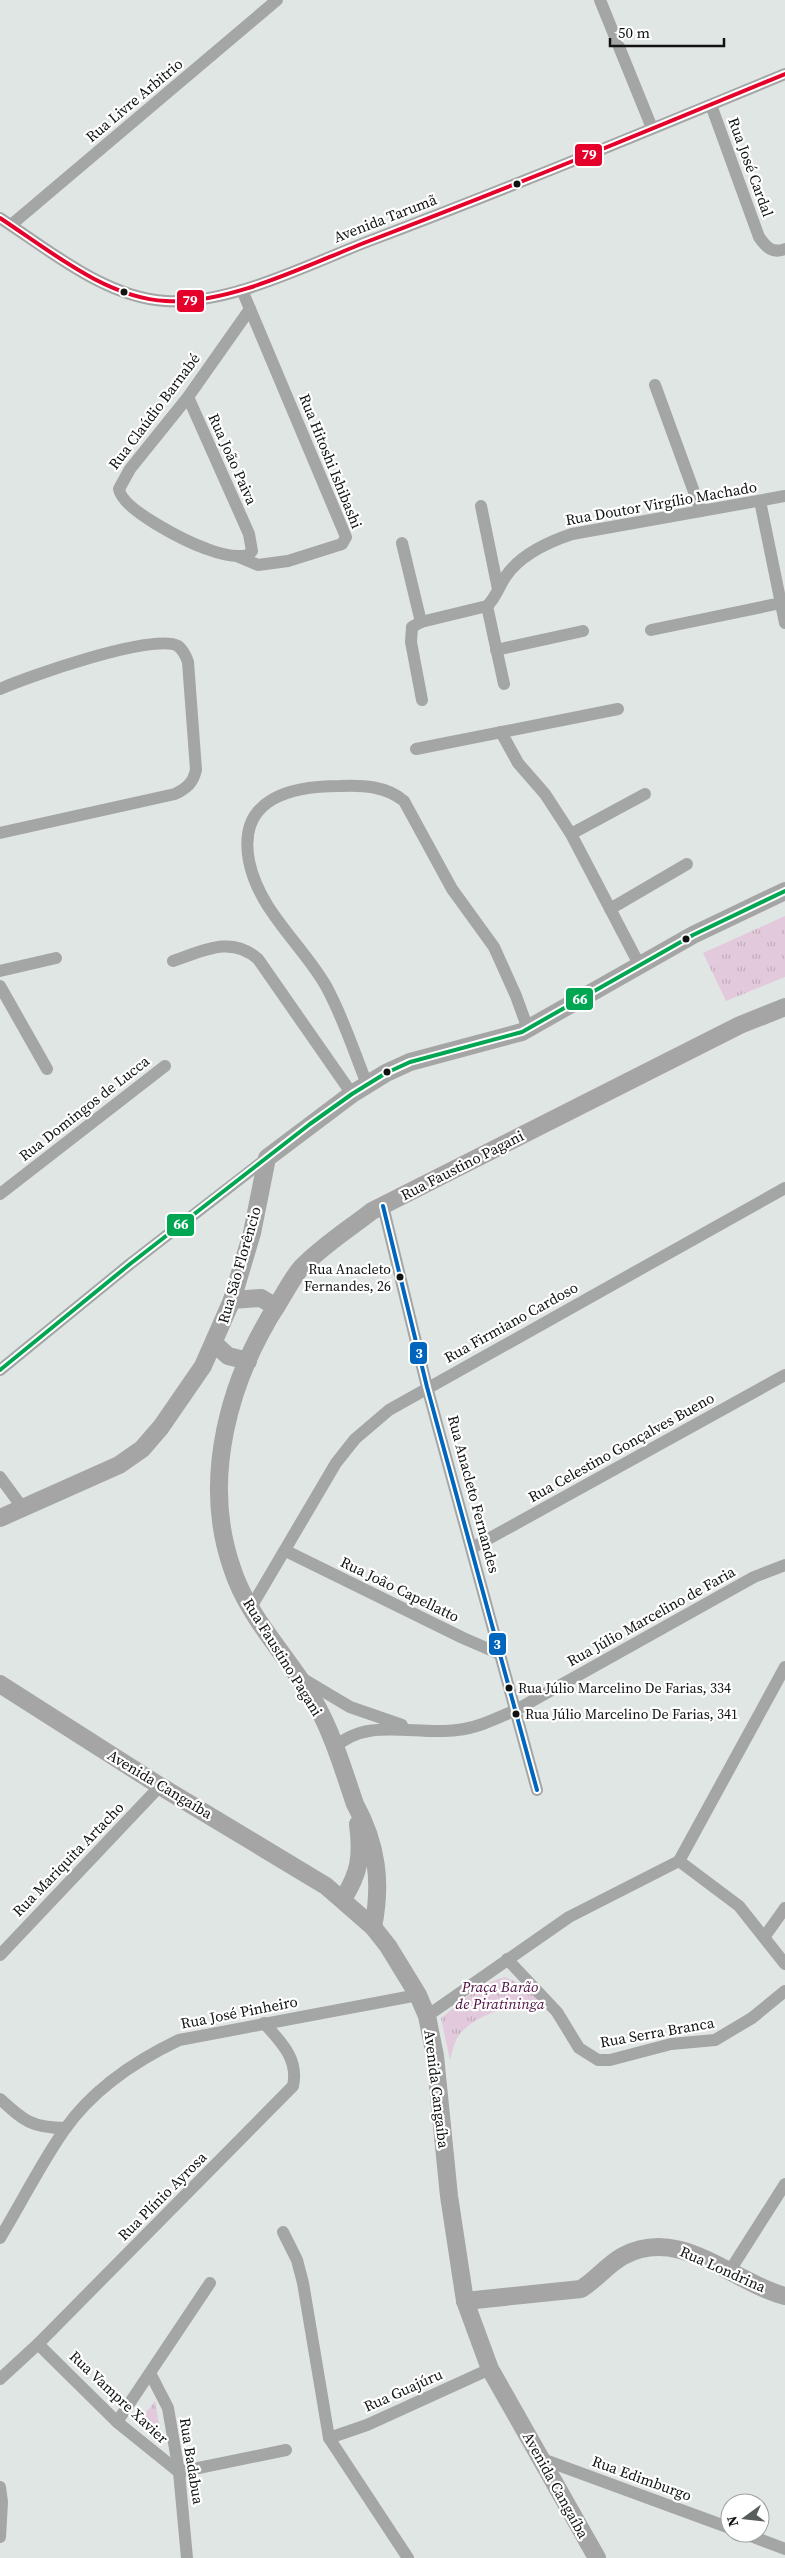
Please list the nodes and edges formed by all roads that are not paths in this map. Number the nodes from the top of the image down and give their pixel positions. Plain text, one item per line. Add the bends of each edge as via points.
1 (278, 0) edge
2 (600, 0) edge
3 (785, 74) edge
4 (711, 105) junction
5 (652, 128) junction
6 (0, 218) edge
7 (11, 225) junction
8 (785, 249) edge
9 (242, 290) junction
10 (250, 309) junction
11 (655, 385) dead end
12 (188, 397) junction
13 (785, 496) edge
14 (760, 501) junction
15 (481, 506) dead end
16 (701, 511) junction
17 (402, 543) dead end
18 (239, 557) junction
19 (498, 589) junction
20 (781, 603) junction
21 (487, 606) junction
22 (421, 622) junction
23 (785, 622) edge
24 (651, 630) dead end
25 (584, 631) dead end
26 (496, 650) junction
27 (504, 684) dead end
28 (0, 689) edge
29 (422, 700) dead end
30 (618, 709) dead end
31 (501, 732) junction
32 (416, 749) dead end
33 (645, 794) dead end
34 (0, 833) edge
35 (571, 834) junction
36 (688, 864) dead end
37 (785, 891) edge
38 (610, 909) junction
39 (56, 958) dead end
40 (173, 961) dead end
41 (640, 966) junction
42 (0, 971) edge
43 (0, 986) edge
44 (785, 1007) edge
45 (528, 1029) junction
46 (165, 1066) dead end
47 (47, 1069) dead end
48 (367, 1084) junction
49 (352, 1094) junction
50 (267, 1158) junction
51 (785, 1188) edge
52 (0, 1194) edge
53 (383, 1206) junction
54 (232, 1300) junction
55 (276, 1308) junction
56 (215, 1344) junction
57 (248, 1361) junction
58 (0, 1370) edge
59 (785, 1375) edge
60 (427, 1387) junction
61 (0, 1477) edge
62 (22, 1507) junction
63 (0, 1518) edge
64 (472, 1548) junction
65 (286, 1551) junction
66 (785, 1564) edge
67 (250, 1609) junction
68 (500, 1654) junction
69 (785, 1667) edge
70 (297, 1675) junction
71 (0, 1684) edge
72 (516, 1710) junction
73 (421, 1732) junction
74 (334, 1748) junction
75 (160, 1786) junction
76 (537, 1790) dead end
77 (355, 1804) junction
78 (679, 1861) junction
79 (343, 1899) junction
80 (785, 1908) edge
81 (373, 1927) junction
82 (765, 1936) junction
83 (0, 1955) edge
84 (507, 1959) junction
85 (785, 1964) edge
86 (785, 1991) edge
87 (418, 1995) junction
88 (427, 2016) junction
89 (264, 2023) junction
90 (0, 2099) edge
91 (66, 2128) junction
92 (785, 2184) edge
93 (283, 2232) dead end
94 (0, 2238) edge
95 (730, 2272) junction
96 (210, 2283) dead end
97 (785, 2296) edge
98 (464, 2300) junction
99 (38, 2344) junction
100 (490, 2369) junction
101 (150, 2373) junction
102 (0, 2379) edge
103 (117, 2422) junction
104 (329, 2438) junction
105 (286, 2450) dead end
106 (542, 2459) junction
107 (179, 2472) junction
108 (0, 2487) edge
109 (720, 2524) edge
110 (0, 2537) edge
111 (769, 2543) edge
112 (785, 2549) edge
113 (187, 2558) edge
114 (408, 2558) edge
115 (597, 2558) edge

1 - 7 street, Rua Livre Arbitrio
2 - 5 street
3 - 4 street, Avenida Tarumã
4 - 5 street, Avenida Tarumã
4 - 8 street, Rua José Cardal via 759,237 770,250
5 - 9 street, Avenida Tarumã via 483,198
6 - 7 street, Avenida Tarumã
7 - 9 street, Avenida Tarumã via 120,292 157,300 189,301
9 - 10 street, Rua Hitoshi Ishibashi
10 - 12 street, Rua Claúdio Barnabé
10 - 18 street, Rua Hitoshi Ishibashi via 346,536 342,544 288,561 258,564
11 - 16 street
12 - 18 street, Rua João Paiva via 249,534 252,551 248,556
12 - 18 street, Rua Claúdio Barnabé via 130,469 120,484 120,494 134,509 180,537 207,550
13 - 14 street, Rua Doutor Virgílio Machado
14 - 16 street, Rua Doutor Virgílio Machado
14 - 20 street
15 - 19 street
16 - 19 street, Rua Doutor Virgílio Machado via 572,534 550,542 521,560 505,576
17 - 22 street
19 - 21 street, Rua Doutor Virgílio Machado
20 - 23 street
20 - 24 street
21 - 22 street
21 - 26 street
22 - 29 street via 412,627 411,642
25 - 26 street
26 - 27 street
28 - 34 street via 70,663 155,644 178,646 188,662 196,770 194,781 175,794
30 - 31 street
31 - 32 street
31 - 35 street via 518,763 545,794
33 - 35 street
35 - 38 street
36 - 38 street
37 - 41 street via 693,935
38 - 41 street
39 - 42 street
40 - 49 street via 216,947 233,946 247,950 258,959
41 - 45 street
43 - 47 street
44 - 53 street, Rua Faustino Pagani via 740,1024
45 - 48 street via 410,1062
45 - 48 street via 494,947 452,889 404,801 393,792 349,785 282,793 257,813 250,828 248,843 253,878 271,911 326,986
46 - 52 street, Rua Domingos de Lucca
48 - 49 street
49 - 50 street
50 - 54 street, Rua São Florêncio via 252,1233
50 - 58 street
51 - 60 street, Rua Firmiano Cardoso
53 - 55 street, Rua Faustino Pagani via 332,1240 301,1268
53 - 60 street, Rua Anacleto Fernandes
54 - 55 street via 261,1298
54 - 56 street, Rua São Florêncio
55 - 57 street, Rua Faustino Pagani via 261,1331
56 - 57 street via 228,1356
56 - 62 street, Rua São Florêncio via 172,1412 142,1449 87,1481
57 - 67 street, Rua Faustino Pagani via 224,1432 220,1476 222,1528 232,1569
59 - 64 street, Rua Celestino Gonçalves Bueno
60 - 64 street, Rua Anacleto Fernandes
60 - 65 street, Rua Firmiano Cardoso via 388,1410 355,1439 320,1487
61 - 62 street
62 - 63 street, Rua São Florêncio
64 - 68 street, Rua Anacleto Fernandes
65 - 67 street, Rua Firmiano Cardoso
65 - 68 street, Rua João Capellatto
66 - 72 street, Rua Júlio Marcelino de Faria via 754,1577
67 - 70 street, Rua Faustino Pagani
68 - 72 street, Rua Anacleto Fernandes
69 - 78 street
70 - 73 street, Rua Júlio Marcelino de Faria via 350,1707
70 - 74 street, Rua Faustino Pagani via 314,1701
71 - 75 street, Avenida Cangaíba
72 - 73 street, Rua Júlio Marcelino de Faria via 460,1730
72 - 76 street, Rua Anacleto Fernandes
73 - 74 street, Rua Júlio Marcelino de Faria via 370,1729 344,1738
74 - 77 street, Rua Faustino Pagani
75 - 79 street, Avenida Cangaíba via 284,1859
75 - 83 street, Rua Mariquita Artacho
77 - 79 street, Rua Faustino Pagani via 360,1860 356,1880
77 - 81 street, Rua Faustino Pagani via 366,1825 375,1858 378,1900
78 - 82 street via 739,1906
78 - 84 street via 569,1917
79 - 81 street, Avenida Cangaíba
80 - 82 street
81 - 87 street, Avenida Cangaíba
82 - 85 street
84 - 86 street, Rua Serra Branca via 557,2012 580,2048 598,2060 610,2060 671,2044 699,2044 715,2040 737,2028
84 - 88 street
87 - 88 street, Avenida Cangaíba
87 - 89 street, Rua José Pinheiro
88 - 98 street, Avenida Cangaíba via 435,2056 449,2196
89 - 91 street, Rua José Pinheiro via 179,2040 146,2056 116,2076
89 - 99 street, Rua Plínio Ayrosa via 292,2059 296,2074 293,2086
90 - 91 street via 31,2124
91 - 94 street, Rua José Pinheiro
92 - 95 street
93 - 104 street via 297,2260 303,2283
95 - 97 street, Rua Londrina
95 - 98 street, Rua Londrina via 684,2250 662,2245 622,2256 595,2281 581,2289
96 - 101 street
98 - 100 street, Avenida Cangaíba
99 - 102 street, Rua Plínio Ayrosa
99 - 103 street, Rua Vampre Xavier
100 - 104 street, Rua Guajúru via 367,2425
100 - 106 street, Avenida Cangaíba
101 - 103 street
101 - 107 street, Rua Badabua via 168,2408
103 - 107 street, Rua Vampre Xavier
104 - 114 street
105 - 107 street
106 - 109 street, Rua Edimburgo
106 - 115 street, Avenida Cangaíba
107 - 113 street, Rua Badabua
108 - 110 street
111 - 112 street

